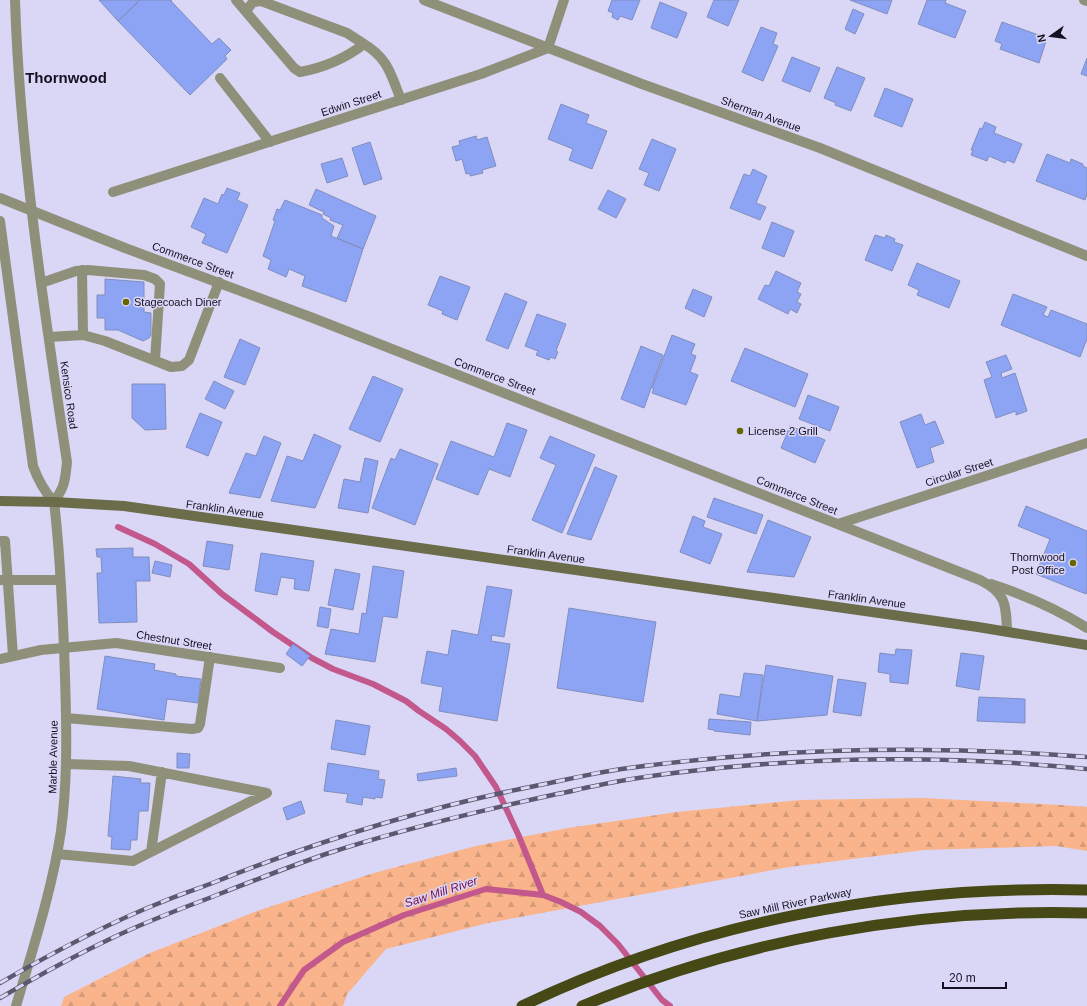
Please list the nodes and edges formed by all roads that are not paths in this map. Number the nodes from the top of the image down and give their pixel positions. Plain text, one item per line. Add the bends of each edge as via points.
1 (15, 0) edge
2 (236, 0) edge
3 (424, 0) edge
4 (564, 0) edge
5 (1084, 0) edge
6 (1087, 1) edge
7 (246, 11) junction
8 (364, 44) junction
9 (548, 48) junction
10 (220, 78) dead end
11 (401, 100) junction
12 (270, 142) junction
13 (113, 192) dead end
14 (0, 198) edge
15 (32, 211) junction
16 (0, 221) edge
17 (1087, 256) edge
18 (3, 259) edge
19 (82, 270) junction
20 (219, 282) junction
21 (41, 283) junction
22 (84, 335) junction
23 (49, 337) junction
24 (155, 360) junction
25 (1087, 443) edge
26 (0, 501) edge
27 (54, 502) junction
28 (838, 524) junction
29 (0, 541) edge
30 (3, 560) edge
31 (4, 580) edge
32 (60, 580) junction
33 (980, 580) junction
34 (1087, 628) edge
35 (1007, 631) junction
36 (1087, 645) edge
37 (64, 647) junction
38 (13, 656) junction
39 (210, 657) junction
40 (0, 660) edge
41 (280, 668) dead end
42 (66, 718) junction
43 (66, 764) junction
44 (162, 772) junction
45 (151, 852) junction
46 (57, 854) junction
47 (1087, 890) edge
48 (1087, 913) edge
49 (16, 1006) edge
50 (522, 1006) edge
51 (582, 1006) edge

1 - 15 street, Kensico Road via 18,72
2 - 7 street
3 - 9 street, Sherman Avenue
4 - 9 street
5 - 6 street
7 - 8 street via 253,2 261,1 347,33
7 - 8 street via 300,72 350,54
8 - 11 street via 380,55 386,64
9 - 11 street, Edwin Street via 481,74
9 - 17 street, Sherman Avenue via 820,148
10 - 12 street
11 - 12 street, Edwin Street
12 - 13 street, Edwin Street
14 - 15 street, Commerce Street
15 - 20 street, Commerce Street
15 - 21 street, Kensico Road
16 - 18 street
18 - 27 street via 33,466 37,479
19 - 21 street
19 - 22 street
19 - 24 street via 144,275 160,284
20 - 24 street via 189,360 182,366 171,367
20 - 28 street, Commerce Street
21 - 23 street, Kensico Road
22 - 23 street
22 - 24 street
23 - 27 street, Kensico Road via 67,462 63,489
25 - 28 street, Circular Street
26 - 27 main road, Franklin Avenue
27 - 32 street, Marble Avenue
27 - 35 main road, Franklin Avenue via 124,506
28 - 33 street, Commerce Street
29 - 30 street via 5,541
30 - 31 street
31 - 32 street
31 - 38 street
32 - 37 street, Marble Avenue
33 - 34 street, Commerce Street via 1036,600
33 - 35 street, Commerce Street via 1001,595
35 - 36 main road, Franklin Avenue
37 - 38 street, Chestnut Street
37 - 39 street, Chestnut Street via 116,643
37 - 42 street, Marble Avenue
38 - 40 street, Chestnut Street
39 - 41 street, Chestnut Street
39 - 42 street via 198,728
42 - 43 street, Marble Avenue
43 - 44 street via 129,766
43 - 46 street, Marble Avenue
44 - 45 street
44 - 45 street via 267,793
45 - 46 street via 133,861
46 - 49 street, Marble Avenue
47 - 50 highway, Saw Mill River Parkway via 1020,889 904,897 789,916 661,950
48 - 51 highway via 1002,914 895,922 833,932 707,961

